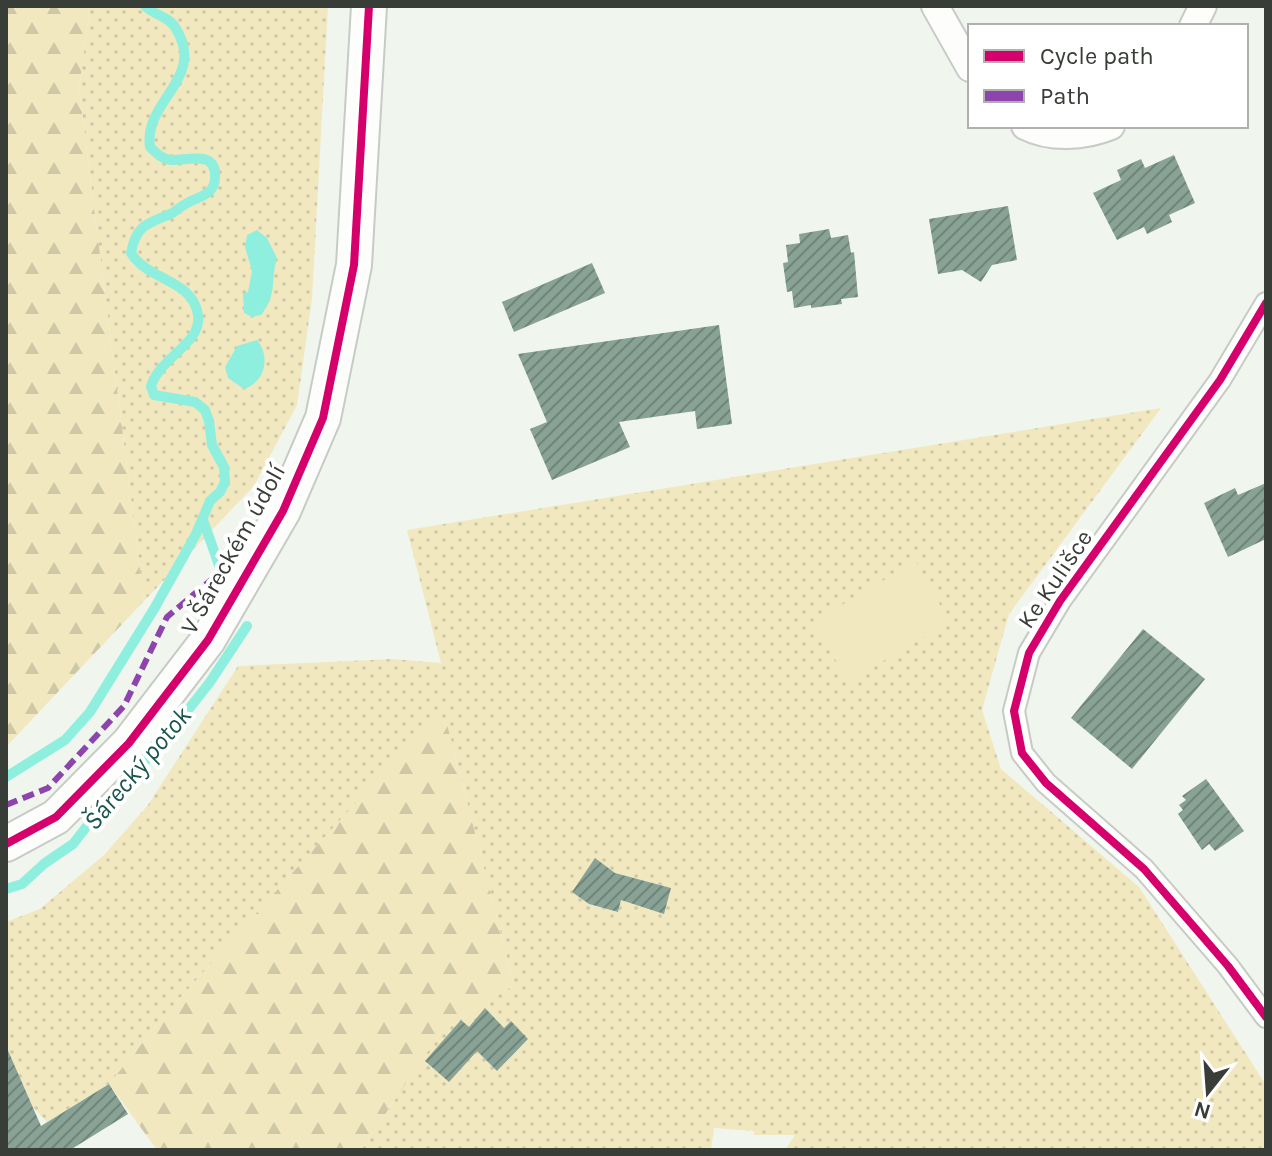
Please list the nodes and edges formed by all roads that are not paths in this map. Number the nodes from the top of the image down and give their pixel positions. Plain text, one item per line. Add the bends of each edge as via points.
1 (369, 6) edge
2 (935, 6) edge
3 (1203, 6) edge
4 (1194, 24) edge
5 (968, 64) edge
6 (1029, 128) edge
7 (1103, 128) edge
8 (1266, 303) edge
9 (6, 844) edge
10 (1266, 1017) edge

1 - 9 street, V Šáreckém údolí via 354,265 323,418 283,511 208,640 129,743 56,817
2 - 5 street
3 - 4 street
6 - 7 street via 1074,135
8 - 10 street, Ke Kulišce via 1202,405 1060,601 1029,653 1014,711 1022,753 1046,783 1144,869

